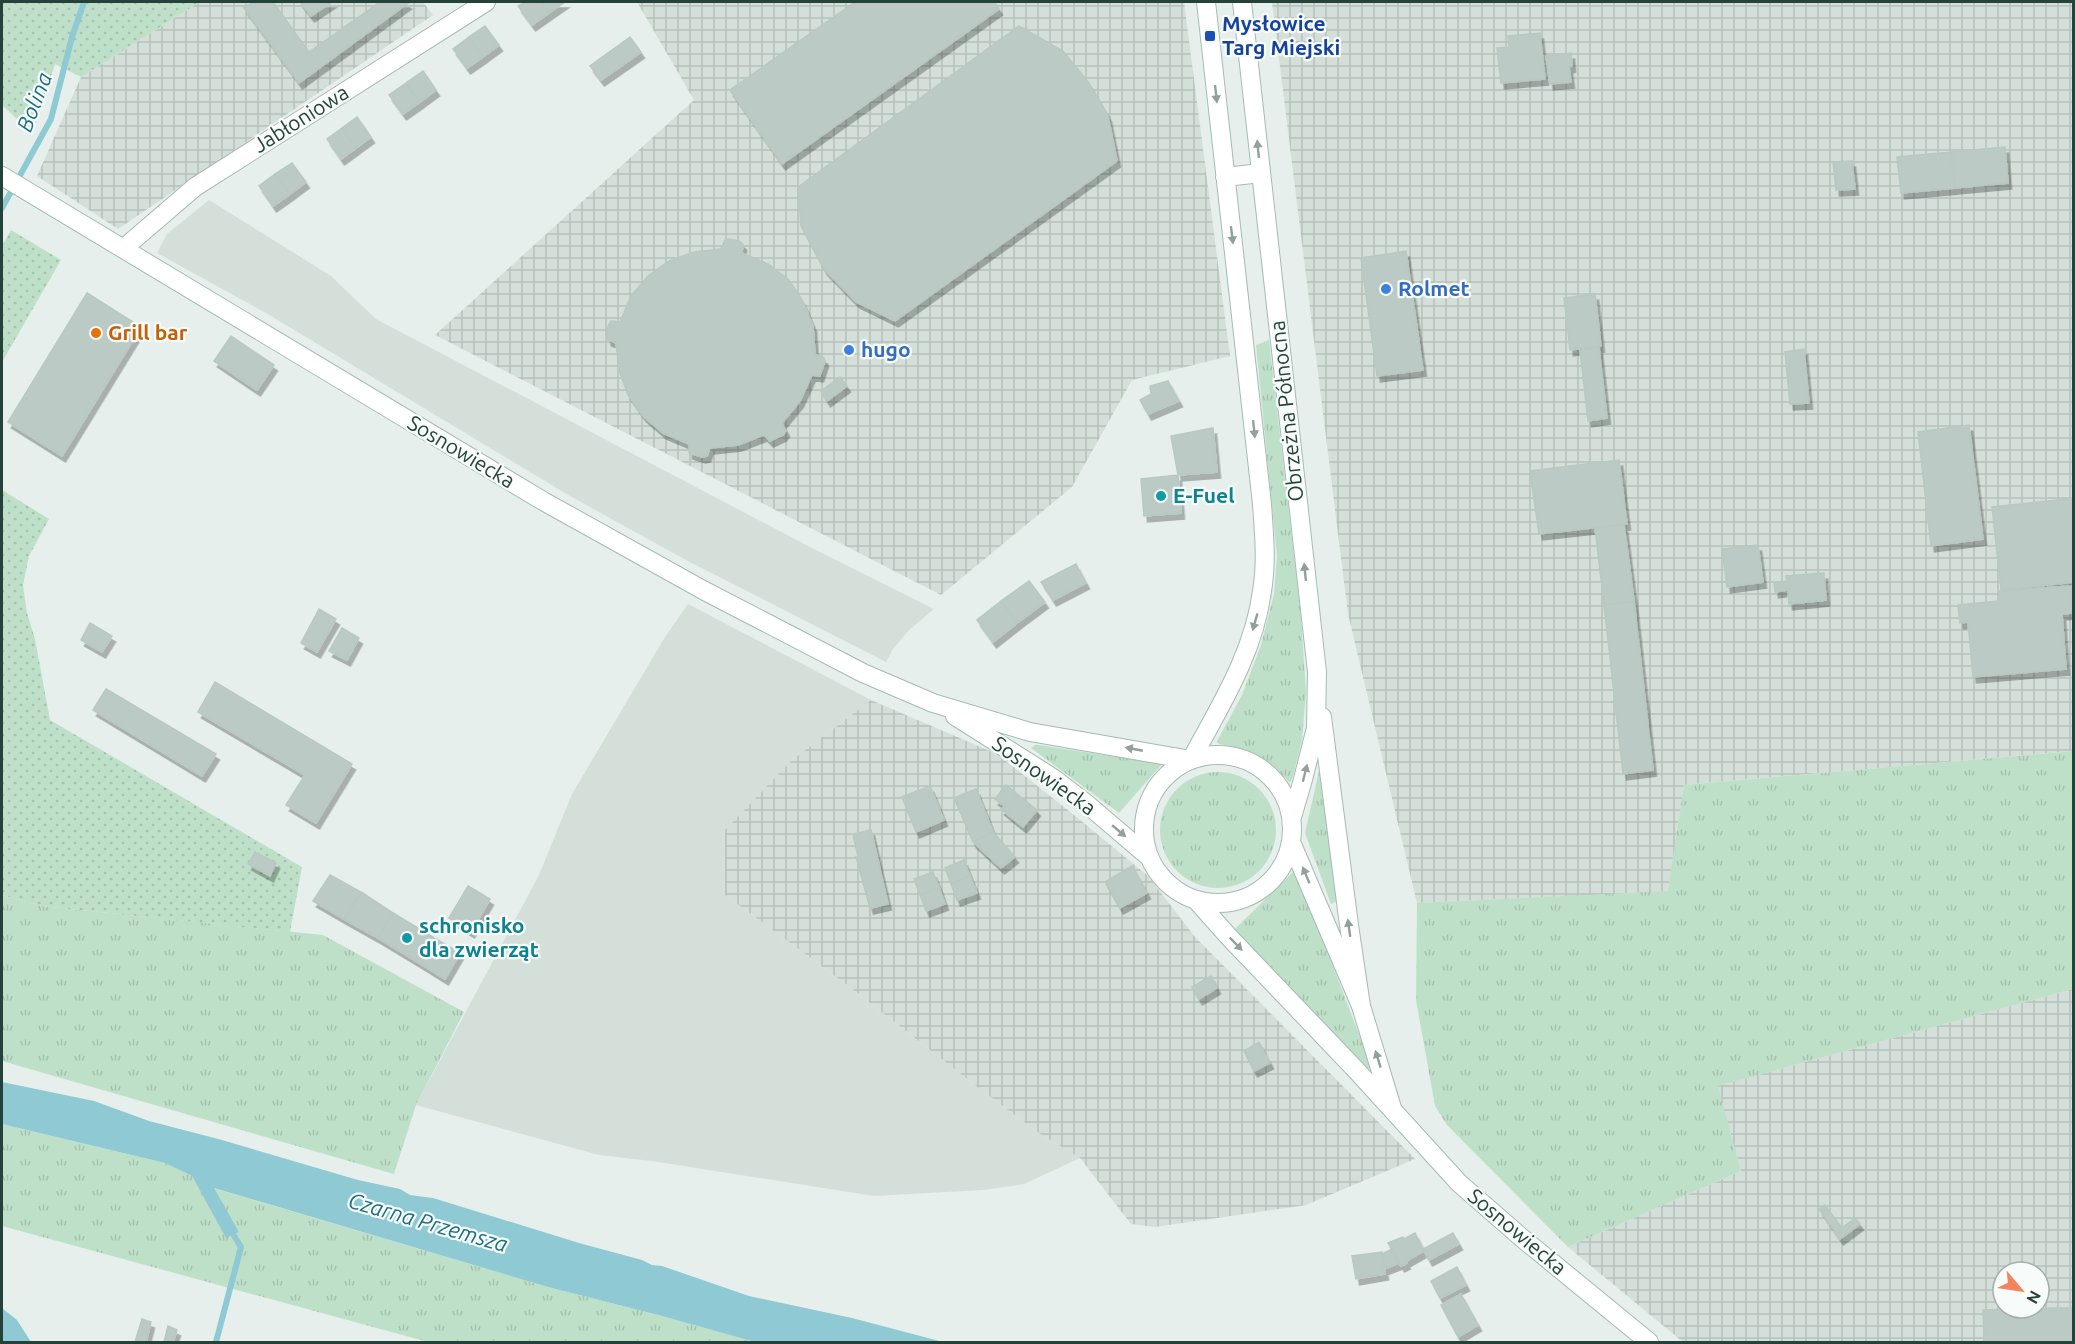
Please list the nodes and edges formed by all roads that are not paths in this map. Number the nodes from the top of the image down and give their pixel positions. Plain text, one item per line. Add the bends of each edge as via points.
1 (486, 2) edge
2 (1206, 2) edge
3 (1242, 2) edge
4 (1261, 173) junction
5 (2, 176) edge
6 (1225, 177) junction
7 (124, 248) junction
8 (1317, 672) junction
9 (933, 703) junction
10 (1191, 760) junction
11 (1292, 817) junction
12 (1291, 842) junction
13 (1149, 857) junction
14 (1197, 901) junction
15 (1361, 1006) junction
16 (1394, 1113) junction
17 (1649, 1342) edge

1 - 7 street, Jabłoniowa via 195,187
2 -> 6 street, Obrzeżna Północna
4 -> 3 street, Obrzeżna Północna
4 - 6 street
8 -> 4 street, Obrzeżna Północna
5 - 7 street, Sosnowiecka
6 -> 10 street, Obrzeżna Północna via 1262,504 1265,562 1248,648
7 - 9 street, Sosnowiecka via 543,501 853,668
11 -> 8 street, Obrzeżna Północna via 1316,728
15 -> 8 street
10 -> 9 street, Sosnowiecka via 1030,732
9 -> 13 street, Sosnowiecka via 1053,778
10 - 11 street, Sosnowiecka via 1215,755 1239,758 1262,769 1279,786
10 - 13 street, Sosnowiecka via 1160,783 1150,800 1144,838
11 - 12 street, Sosnowiecka
12 - 14 street, Sosnowiecka via 1285,862 1257,892 1238,901 1218,904
15 -> 12 street, Sosnowiecka
13 - 14 street, Sosnowiecka via 1173,889
14 -> 16 street, Sosnowiecka
16 -> 15 street, Sosnowiecka
16 - 17 street, Sosnowiecka via 1459,1183

